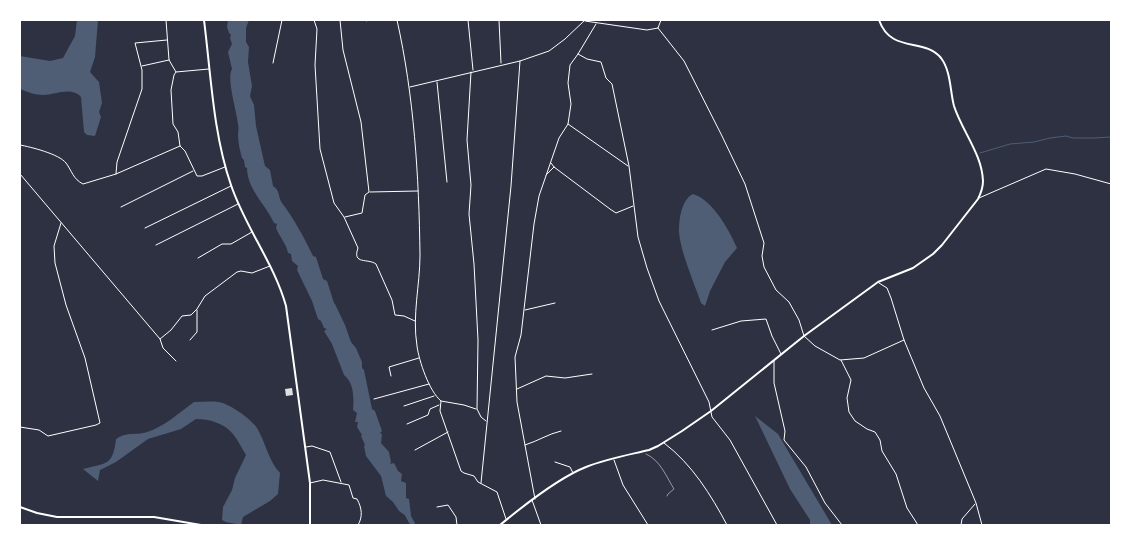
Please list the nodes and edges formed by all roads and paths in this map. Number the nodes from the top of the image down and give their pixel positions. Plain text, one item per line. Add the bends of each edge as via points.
1 (166, 20) edge
2 (204, 20) edge
3 (282, 20) edge
4 (314, 20) edge
5 (340, 20) edge
6 (397, 20) edge
7 (468, 20) edge
8 (499, 20) edge
9 (661, 20) edge
10 (879, 20) edge
11 (585, 21) edge
12 (596, 24) junction
13 (658, 28) junction
14 (167, 40) junction
15 (578, 54) junction
16 (169, 60) junction
17 (520, 61) junction
18 (273, 63) dead end
19 (501, 64) junction
20 (141, 66) junction
21 (210, 69) junction
22 (176, 72) junction
23 (472, 72) junction
24 (437, 81) junction
25 (409, 87) junction
26 (568, 124) junction
27 (20, 145) edge
28 (180, 146) junction
29 (550, 163) junction
30 (226, 166) junction
31 (629, 166) junction
32 (554, 168) junction
33 (194, 171) junction
34 (20, 174) edge
35 (116, 174) junction
36 (546, 175) junction
37 (447, 182) dead end
38 (1111, 184) edge
39 (231, 186) junction
40 (419, 191) junction
41 (369, 192) junction
42 (978, 199) junction
43 (238, 204) junction
44 (121, 206) dead end
45 (633, 206) junction
46 (344, 217) junction
47 (61, 223) junction
48 (145, 228) dead end
49 (253, 232) junction
50 (156, 245) dead end
51 (198, 258) dead end
52 (271, 266) junction
53 (878, 282) junction
54 (555, 303) dead end
55 (197, 309) junction
56 (525, 311) junction
57 (415, 321) junction
58 (712, 330) dead end
59 (804, 336) junction
60 (160, 339) junction
61 (190, 340) dead end
62 (904, 340) junction
63 (781, 354) junction
64 (420, 358) junction
65 (774, 360) junction
66 (840, 360) junction
67 (176, 361) dead end
68 (592, 374) dead end
69 (391, 376) dead end
70 (429, 384) junction
71 (516, 389) junction
72 (435, 396) junction
73 (374, 399) dead end
74 (441, 400) junction
75 (440, 404) junction
76 (404, 406) dead end
77 (477, 409) junction
78 (711, 411) junction
79 (486, 421) junction
80 (407, 424) dead end
81 (20, 427) edge
82 (560, 431) dead end
83 (448, 432) junction
84 (664, 443) junction
85 (525, 445) junction
86 (306, 447) junction
87 (415, 450) dead end
88 (640, 452) junction
89 (613, 459) junction
90 (555, 462) dead end
91 (574, 473) junction
92 (340, 482) junction
93 (310, 483) junction
94 (481, 483) junction
95 (668, 496) dead end
96 (534, 500) junction
97 (976, 503) junction
98 (20, 507) edge
99 (437, 507) dead end
100 (506, 520) junction
101 (201, 525) edge
102 (310, 525) edge
103 (358, 525) edge
104 (457, 525) edge
105 (500, 525) edge
106 (541, 525) edge
107 (648, 525) edge
108 (727, 525) edge
109 (777, 525) edge
110 (842, 525) edge
111 (918, 525) edge
112 (961, 525) edge
113 (982, 525) edge

1 - 14 street
2 - 21 street
3 - 18 street
4 - 46 street via 318,29 315,65 318,138 334,203
5 - 41 street via 344,56 361,122
6 - 25 street
7 - 23 street
8 - 19 street
9 - 13 street
10 - 42 street via 886,34 928,49 941,59 954,106 981,170 983,182
11 - 12 street
11 - 17 street via 549,51
12 - 13 street via 647,30
12 - 15 street
13 - 59 street via 684,61 745,184 764,243 764,267 776,290 799,320
14 - 16 street
14 - 20 street via 135,43
15 - 26 street via 568,74 571,98
15 - 31 street via 587,60 599,61 612,84
16 - 20 street
16 - 22 street
17 - 19 street
17 - 79 street via 511,186
19 - 23 street
20 - 35 street via 142,90 117,162
21 - 22 street
21 - 30 street
22 - 28 street via 171,90 173,124
23 - 24 street
23 - 77 street via 467,140 478,340
24 - 25 street
24 - 37 street
25 - 40 street
26 - 29 street
26 - 31 street
27 - 35 street via 63,160 72,175 83,184
28 - 33 street
28 - 35 street
29 - 32 street
29 - 36 street
30 - 33 street via 200,176
30 - 39 street
31 - 45 street
32 - 36 street
32 - 45 street via 616,212
33 - 44 street
34 - 47 street
36 - 56 street via 534,224
38 - 42 street via 1046,169
39 - 43 street
39 - 48 street
40 - 41 street
40 - 57 street via 420,257
41 - 46 street via 365,195 362,213
42 - 53 street via 933,254 913,268
43 - 49 street
43 - 50 street
45 - 78 street via 638,237 659,302
46 - 57 street via 358,248 357,256 360,260 376,264 395,315
47 - 60 street
47 - 81 street via 54,246 55,263 85,358 100,423 48,436 39,430
49 - 51 street
49 - 52 street
52 - 55 street via 252,273 237,272 204,296
52 - 86 street via 287,314
53 - 59 street
53 - 62 street via 887,288
54 - 56 street
55 - 60 street via 191,315 182,316
55 - 61 street via 198,332
56 - 71 street via 515,357
57 - 64 street
58 - 63 street via 740,321 766,319
59 - 63 street
59 - 66 street via 814,346
60 - 67 street via 163,348
62 - 66 street via 864,358
62 - 97 street
63 - 65 street
64 - 69 street via 389,367
64 - 70 street
65 - 78 street
65 - 110 street via 774,383 785,431 784,440 806,467
66 - 111 street via 851,380 847,398 849,412 855,421 875,432 880,440 882,451 896,474
68 - 71 street via 565,378 546,376
70 - 72 street
70 - 73 street
71 - 85 street
72 - 74 street
72 - 76 street
74 - 75 street
74 - 77 street
75 - 80 street via 430,409 428,415
75 - 83 street
77 - 79 street
78 - 84 street
78 - 109 street
79 - 94 street
82 - 85 street
83 - 87 street
83 - 94 street via 461,471
84 - 88 street
84 - 108 street via 686,461
85 - 96 street
86 - 92 street via 330,452
86 - 93 street
88 - 89 street
88 - 95 path via 653,457 659,464 674,489
89 - 91 street
89 - 107 street via 623,485
90 - 91 street via 570,467
91 - 96 street
92 - 93 street via 323,480
92 - 103 street via 349,485 353,498 361,506 362,517
93 - 102 street
94 - 100 street via 499,494
96 - 100 street
96 - 106 street
97 - 112 street via 962,518
97 - 113 street
98 - 101 street via 45,516 154,517
99 - 104 street via 448,505
100 - 105 street

